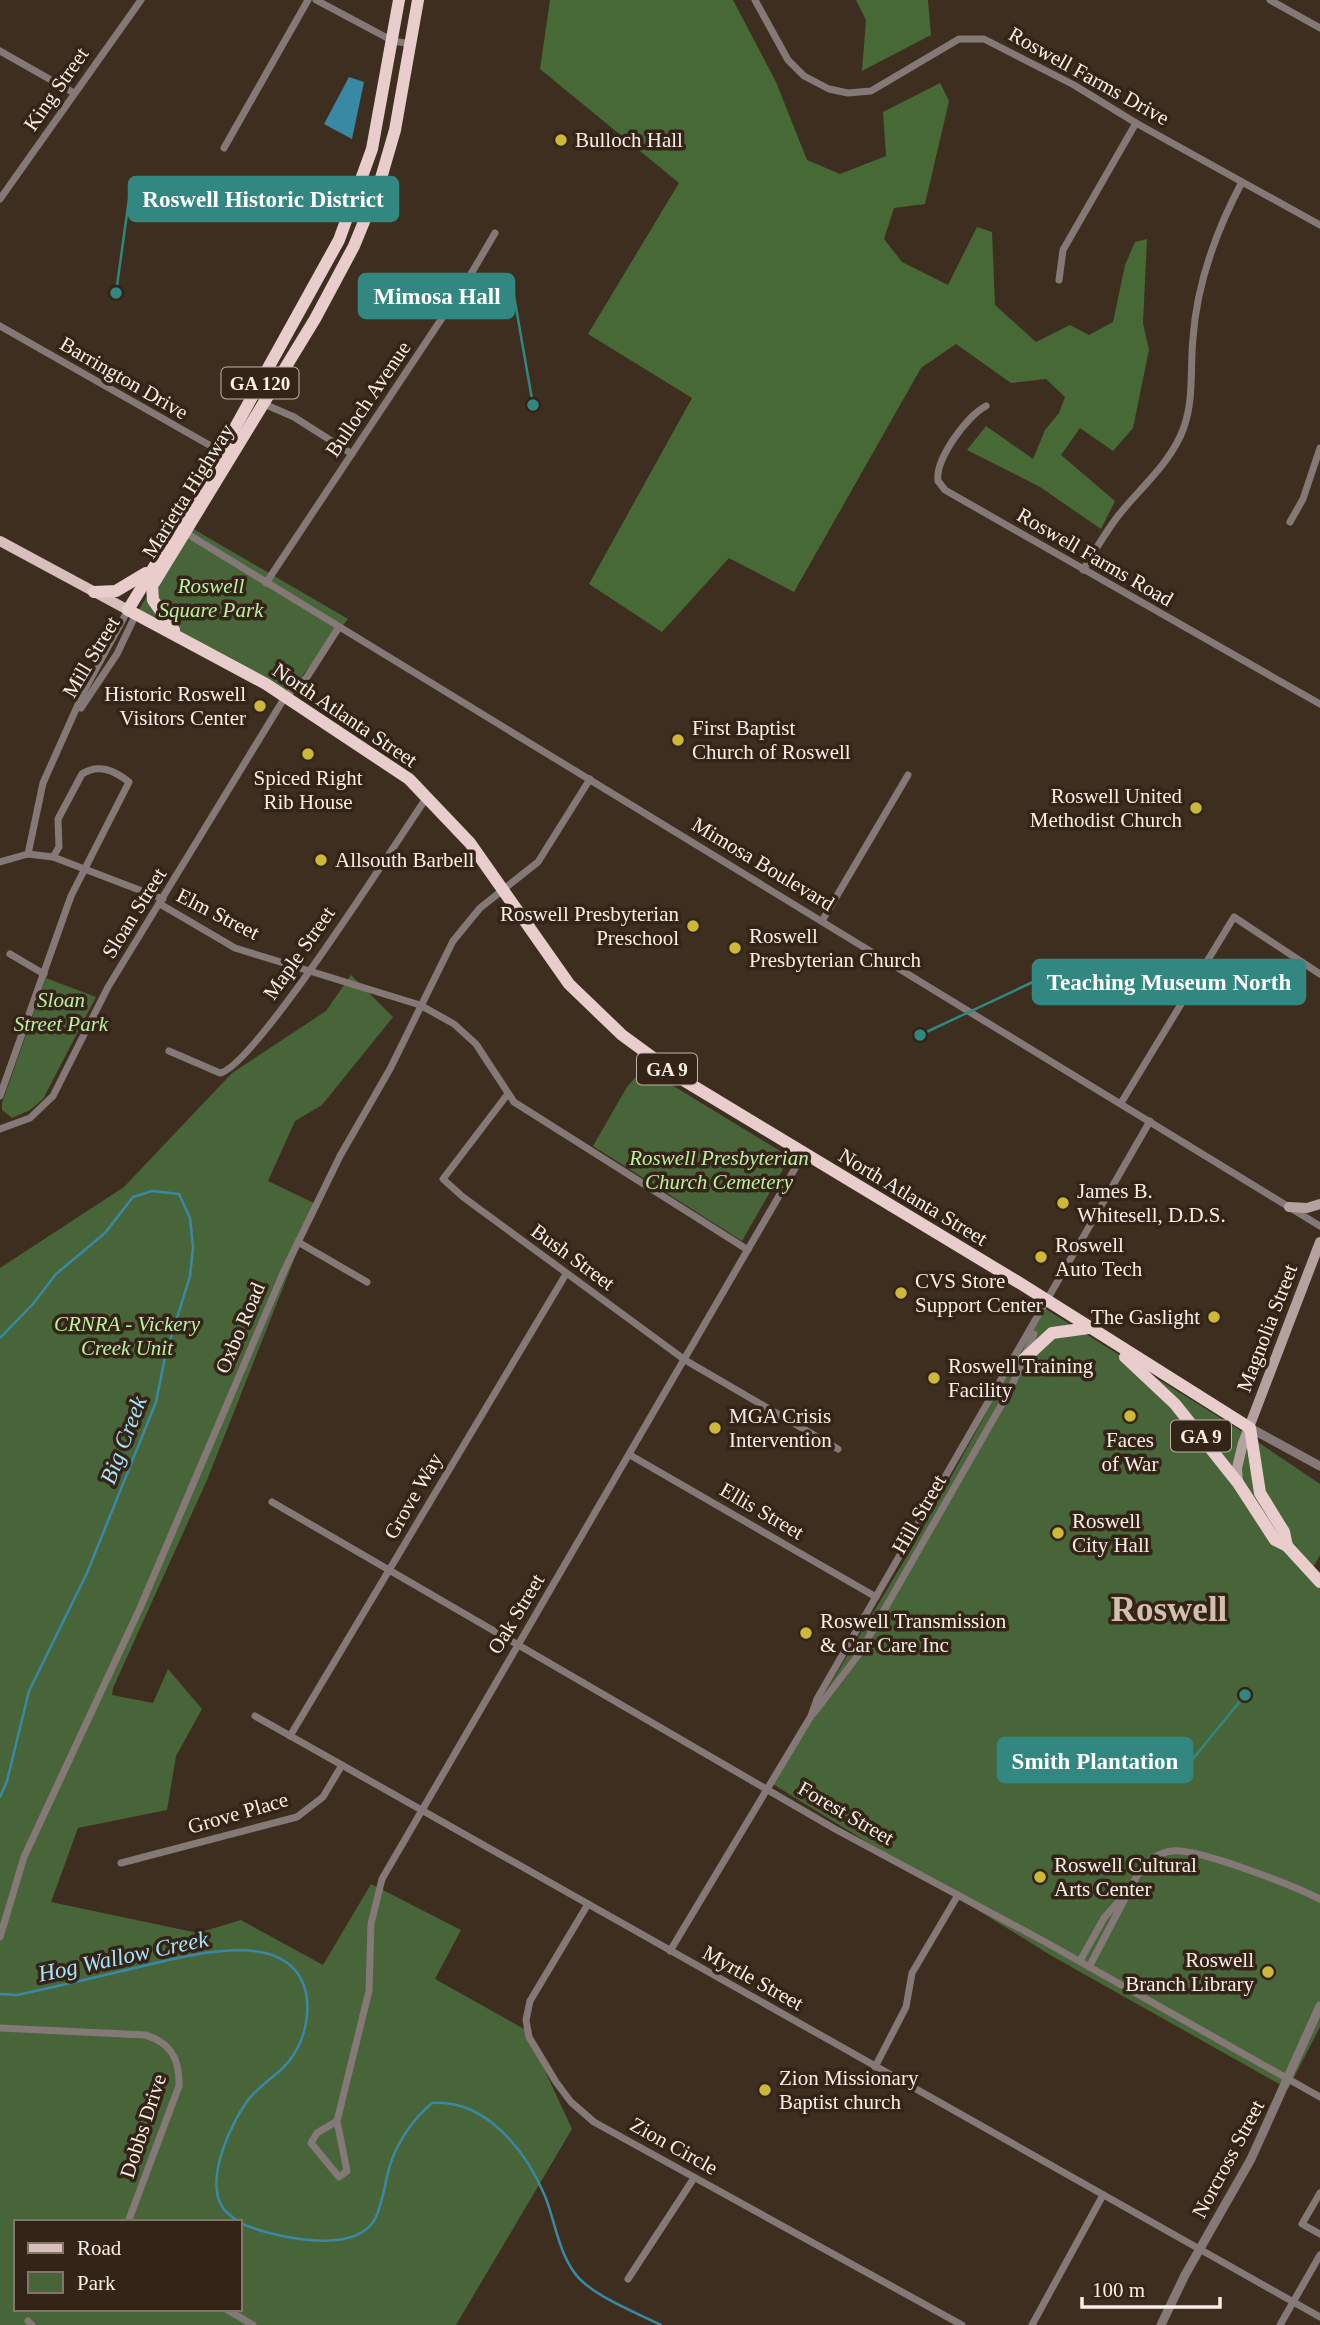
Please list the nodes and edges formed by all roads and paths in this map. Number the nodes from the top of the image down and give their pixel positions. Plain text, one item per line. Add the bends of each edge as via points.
1 (141, 0) edge
2 (308, 0) edge
3 (316, 0) edge
4 (399, 0) edge
5 (418, 0) edge
6 (755, 0) edge
7 (1270, 0) edge
8 (1320, 28) edge
9 (393, 41) junction
10 (411, 44) junction
11 (0, 51) edge
12 (74, 93) junction
13 (1136, 123) junction
14 (224, 148) dead end
15 (1242, 181) junction
16 (0, 199) edge
17 (1320, 225) edge
18 (495, 233) dead end
19 (1059, 279) dead end
20 (0, 327) edge
21 (264, 404) junction
22 (986, 406) dead end
23 (1320, 448) edge
24 (352, 454) junction
25 (227, 455) junction
26 (1290, 522) dead end
27 (186, 533) junction
28 (0, 541) edge
29 (158, 560) junction
30 (1083, 570) junction
31 (266, 583) junction
32 (152, 585) junction
33 (94, 592) junction
34 (132, 612) junction
35 (339, 627) junction
36 (180, 636) junction
37 (285, 697) junction
38 (1320, 704) edge
39 (74, 717) junction
40 (908, 775) dead end
41 (590, 779) junction
42 (427, 796) junction
43 (28, 854) junction
44 (53, 857) junction
45 (0, 862) edge
46 (86, 869) junction
47 (503, 891) junction
48 (162, 902) junction
49 (822, 920) junction
50 (10, 954) dead end
51 (310, 971) junction
52 (44, 974) junction
53 (1320, 974) edge
54 (420, 1005) junction
55 (169, 1051) dead end
56 (507, 1095) junction
57 (0, 1096) edge
58 (1121, 1103) junction
59 (1150, 1121) junction
60 (0, 1129) edge
61 (804, 1153) junction
62 (1320, 1204) edge
63 (1289, 1207) junction
64 (1320, 1226) edge
65 (298, 1242) junction
66 (1320, 1242) edge
67 (748, 1250) junction
68 (566, 1274) junction
69 (367, 1282) dead end
70 (1048, 1301) junction
71 (1038, 1320) junction
72 (1096, 1331) junction
73 (1024, 1359) junction
74 (685, 1360) junction
75 (1250, 1428) junction
76 (838, 1448) dead end
77 (630, 1455) junction
78 (1320, 1466) edge
79 (1238, 1483) junction
80 (272, 1502) dead end
81 (1287, 1546) junction
82 (389, 1571) junction
83 (1320, 1582) edge
84 (876, 1597) junction
85 (517, 1646) junction
86 (254, 1716) dead end
87 (811, 1716) junction
88 (290, 1736) junction
89 (342, 1765) junction
90 (768, 1787) junction
91 (420, 1809) junction
92 (121, 1863) dead end
93 (1128, 1891) junction
94 (958, 1895) junction
95 (1320, 1899) edge
96 (588, 1904) junction
97 (0, 1937) edge
98 (670, 1951) junction
99 (1080, 1961) junction
100 (1089, 1967) junction
101 (1320, 2006) edge
102 (0, 2028) edge
103 (875, 2067) junction
104 (1288, 2079) junction
105 (1320, 2097) edge
106 (337, 2121) junction
107 (694, 2178) junction
108 (1320, 2193) edge
109 (1104, 2195) junction
110 (129, 2220) edge
111 (1320, 2234) edge
112 (1200, 2249) junction
113 (1320, 2255) edge
114 (628, 2279) dead end
115 (1293, 2302) junction
116 (229, 2311) edge
117 (1320, 2317) edge
118 (253, 2325) edge
119 (962, 2325) edge
120 (1032, 2325) edge
121 (1161, 2325) edge
122 (1280, 2325) edge

1 - 12 street, King Street
2 - 14 street
3 - 9 street
4 - 9 highway, Marietta Highway / GA 120
5 - 10 highway, Marietta Highway / GA 120
6 - 13 street, Roswell Farms Drive via 788,60 804,76 829,89 871,91 959,39 984,39
7 - 8 street
9 - 10 street
9 - 25 highway, Marietta Highway / GA 120 via 372,149 339,240
10 - 21 highway, Marietta Highway / GA 120 via 395,130 365,221 332,289
11 - 12 street
12 - 16 street, King Street
13 - 15 street, Roswell Farms Drive
13 - 19 street via 1063,250
15 - 17 street, Roswell Farms Drive
15 - 30 street via 1217,233 1201,285 1190,404 1182,432 1170,455 1118,516
18 - 24 street, Bulloch Avenue
20 - 25 street, Barrington Drive
21 - 24 street via 294,417
21 - 25 highway, Marietta Highway / GA 120
22 - 30 street, Roswell Farms Road via 973,413 958,434 939,469 940,486
23 - 26 street
24 - 31 street, Bulloch Avenue
25 - 27 highway, Marietta Highway / GA 120
25 - 29 highway, Marietta Highway / GA 120
27 - 31 street, Mimosa Boulevard
27 - 32 highway, Marietta Highway / GA 120
28 - 33 main road, GA 9
29 - 33 highway via 134,583 116,591
29 - 34 highway, Marietta Highway / GA 120
30 - 38 street, Roswell Farms Road
31 - 35 street, Mimosa Boulevard
32 - 34 highway, Marietta Highway
32 - 36 highway via 153,600
33 - 34 main road, GA 9
34 - 36 highway, North Atlanta Street / GA 9
34 - 39 street, Mill Street via 97,664
34 - 39 street, Mill Street via 117,654
35 - 37 street, Sloan Street via 307,677
35 - 41 street, Mimosa Boulevard
36 - 37 highway, North Atlanta Street / GA 9
37 - 42 highway, North Atlanta Street / GA 9 via 392,766
37 - 48 street, Sloan Street
39 - 43 street, Mill Street via 38,795
40 - 49 street
41 - 47 street, Oxbo Road via 538,862
41 - 49 street, Mimosa Boulevard
42 - 47 highway, North Atlanta Street / GA 9 via 470,843
42 - 51 street, Maple Street
43 - 44 street
43 - 45 street
44 - 46 street
44 - 46 street via 59,847 58,819 82,774 89,769 115,772 129,782
46 - 48 street
46 - 52 street via 71,896
47 - 54 street, Oxbo Road via 459,932
47 - 61 highway, North Atlanta Street / GA 9 via 569,984 622,1035 668,1070
48 - 51 street, Elm Street via 235,948
48 - 60 street, Sloan Street via 91,1017 53,1096 30,1118
49 - 58 street, Mimosa Boulevard
50 - 52 street
51 - 54 street, Elm Street
51 - 55 street, Maple Street via 247,1053 226,1072
52 - 57 street
53 - 58 street via 1234,917
54 - 56 street, Elm Street via 454,1024 477,1044
54 - 65 street, Oxbo Road
56 - 67 street
56 - 68 street, Bush Street via 443,1179
58 - 59 street, Mimosa Boulevard
59 - 63 street, Mimosa Boulevard
59 - 70 street, Hill Street
61 - 67 street, Oak Street
61 - 70 highway, North Atlanta Street / GA 9
62 - 63 main road
63 - 64 street, Mimosa Boulevard
65 - 69 street
65 - 97 street, Oxbo Road via 140,1608 24,1857
66 - 75 main road, Magnolia Street
67 - 74 street, Oak Street
68 - 74 street, Bush Street
68 - 82 street, Grove Way
70 - 71 street, Hill Street
70 - 72 highway, North Atlanta Street / GA 9
71 - 73 street, Hill Street
71 - 84 street, Hill Street
72 - 73 highway via 1052,1333
72 - 75 highway, North Atlanta Street / GA 9
72 - 79 highway, GA 9 via 1175,1404
73 - 87 street, Hill Street via 851,1668
74 - 76 street, Bush Street
74 - 77 street, Oak Street
75 - 78 street
75 - 79 main road, Magnolia Street via 1239,1455
75 - 81 highway, GA 9 via 1260,1493 1284,1531
77 - 84 street, Ellis Street
77 - 85 street, Oak Street
79 - 81 highway, GA 9 via 1269,1533
80 - 82 street, Forest Street
81 - 83 highway, GA 9
82 - 85 street, Forest Street
82 - 88 street, Grove Way
84 - 87 street, Hill Street
85 - 90 street, Forest Street
85 - 91 street, Oak Street
86 - 88 street, Myrtle Street
87 - 90 street, Hill Street
88 - 89 street, Myrtle Street
89 - 91 street, Myrtle Street
89 - 92 street, Grove Place via 323,1797 297,1817
90 - 94 street, Forest Street
90 - 98 street, Hill Street
91 - 96 street, Myrtle Street
91 - 106 street, Oak Street via 376,1896 369,1991
93 - 95 street via 1147,1863 1179,1851
93 - 99 street via 1104,1918
93 - 100 street
94 - 99 street, Forest Street
94 - 103 street via 912,1973 906,2007
96 - 98 street, Myrtle Street
96 - 107 street, Zion Circle via 530,2001 526,2020 530,2037 556,2082 582,2113
98 - 103 street, Myrtle Street
99 - 100 street, Forest Street
100 - 104 street, Forest Street
101 - 104 street, Norcross Street
102 - 110 street, Dobbs Drive via 145,2035 161,2041 174,2055 180,2070 179,2086
103 - 109 street, Myrtle Street
104 - 105 street, Forest Street
104 - 112 street, Norcross Street via 1251,2159
106 - 106 street, Oak Street via 317,2133 311,2143 339,2178 347,2171
107 - 114 street
107 - 119 street, Zion Circle
108 - 111 street via 1302,2224
109 - 112 street, Myrtle Street
109 - 120 street
112 - 115 street, Myrtle Street
112 - 121 street, Norcross Street
113 - 115 street
115 - 117 street, Myrtle Street
115 - 122 street
116 - 118 street

